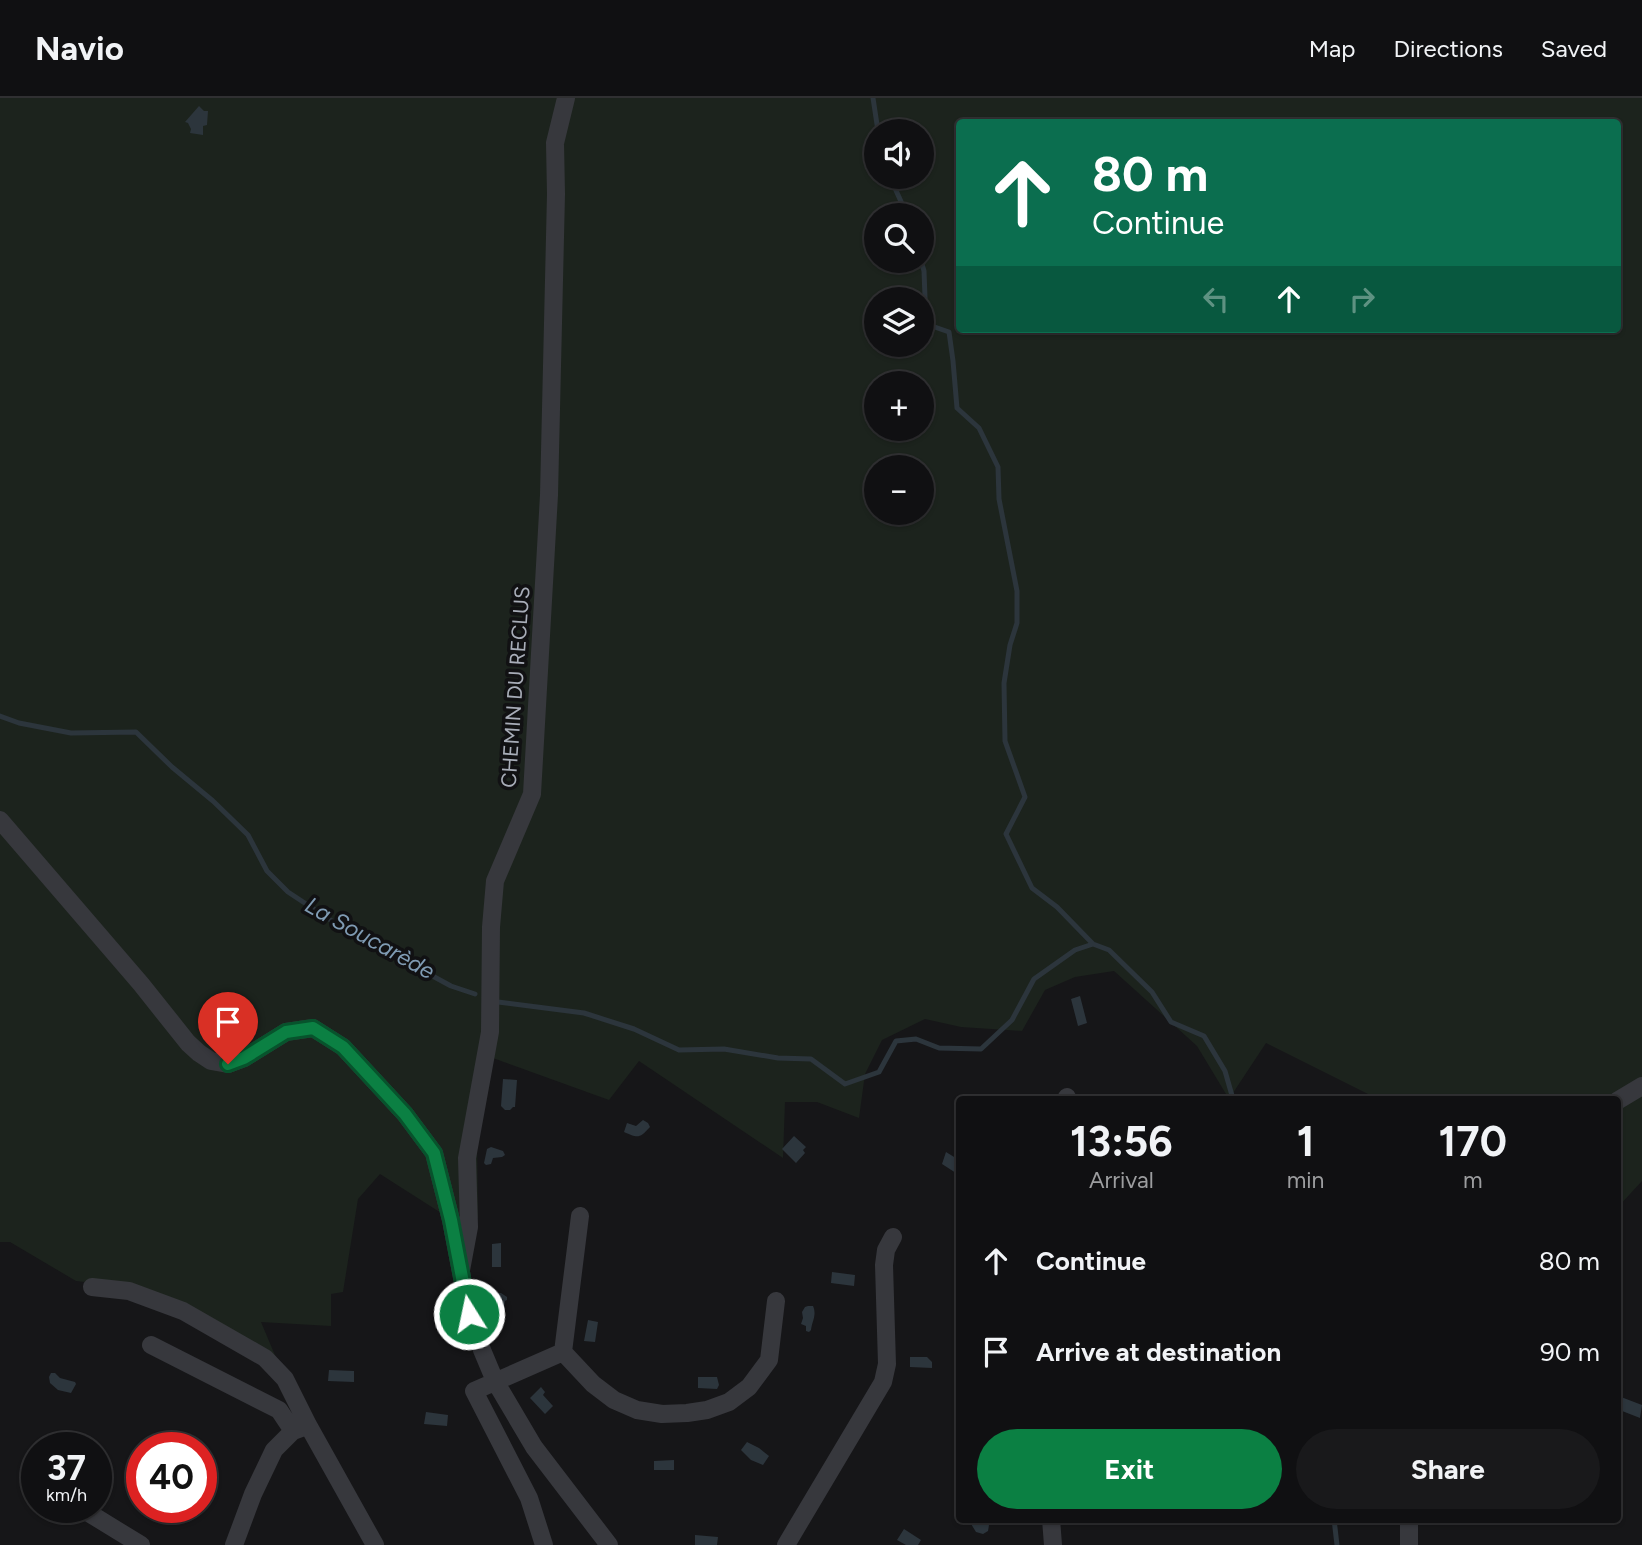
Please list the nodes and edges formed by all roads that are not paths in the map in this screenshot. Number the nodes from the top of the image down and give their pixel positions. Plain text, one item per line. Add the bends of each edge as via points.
1 (566, 98) edge
2 (0, 820) edge
3 (1642, 1086) edge
4 (1621, 1099) edge
5 (580, 1216) dead end
6 (893, 1237) dead end
7 (461, 1270) junction
8 (92, 1287) dead end
9 (776, 1301) dead end
10 (151, 1345) dead end
11 (563, 1352) junction
12 (495, 1381) junction
13 (300, 1428) junction
14 (105, 1523) edge
15 (1051, 1523) edge
16 (1409, 1523) edge
17 (141, 1545) edge
18 (234, 1545) edge
19 (375, 1545) edge
20 (544, 1545) edge
21 (609, 1545) edge
22 (786, 1545) edge
23 (1053, 1545) edge
24 (1409, 1545) edge

1 - 7 street, CHEMIN DU RECLUS via 555,143 549,495 532,794 495,880 490,1032 467,1158 469,1227
2 - 7 street via 188,1043 211,1061 228,1064 286,1032 313,1028 343,1047 434,1153
3 - 4 street
5 - 11 street
6 - 22 street via 884,1265 887,1364 883,1382
7 - 12 street via 469,1314
8 - 13 street via 129,1291 183,1311 265,1358 285,1379
9 - 11 street via 769,1360 749,1387 729,1402 707,1410 662,1414 638,1410 593,1384
10 - 13 street via 279,1410
11 - 12 street
12 - 20 street via 474,1391 529,1498
12 - 21 street via 534,1447
13 - 18 street via 274,1450
13 - 19 street
14 - 17 street
15 - 23 street
16 - 24 street

